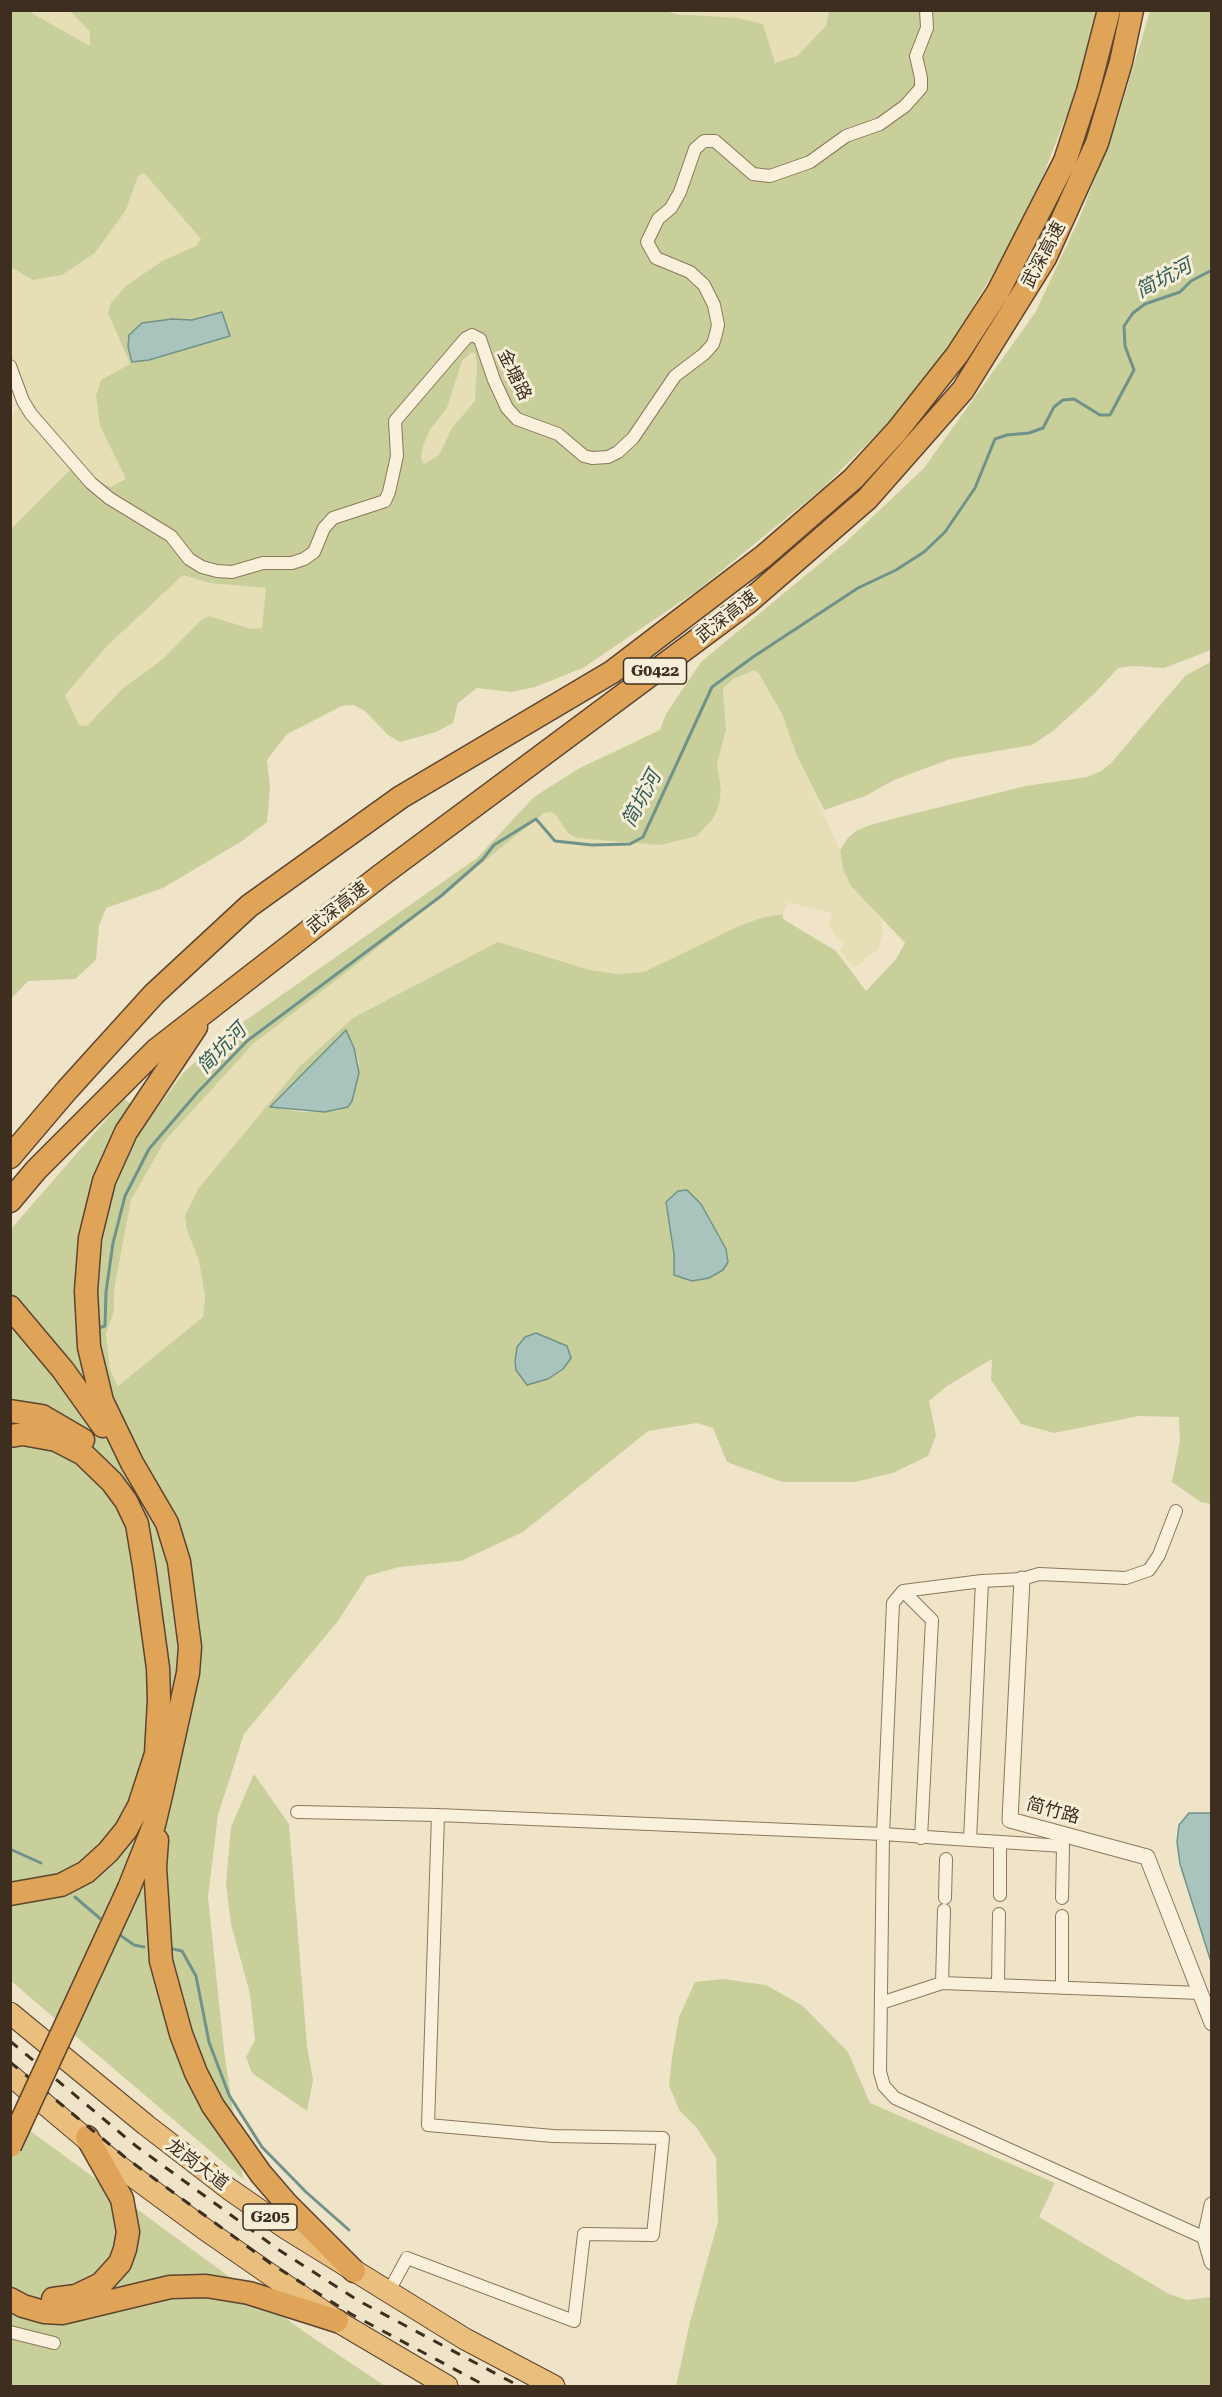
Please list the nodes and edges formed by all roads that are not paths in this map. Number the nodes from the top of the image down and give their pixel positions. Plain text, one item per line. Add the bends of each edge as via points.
1 (926, 10) edge
2 (1109, 10) edge
3 (1132, 10) edge
4 (10, 366) edge
5 (211, 1006) junction
6 (67, 1090) junction
7 (10, 1140) edge
8 (10, 1157) edge
9 (10, 1201) edge
10 (10, 1307) edge
11 (10, 1411) edge
12 (10, 1436) edge
13 (132, 1463) junction
14 (1176, 1511) dead end
15 (137, 1524) junction
16 (1022, 1579) junction
17 (982, 1581) junction
18 (903, 1591) junction
19 (156, 1754) junction
20 (162, 1791) junction
21 (297, 1812) dead end
22 (438, 1815) junction
23 (883, 1834) junction
24 (921, 1838) junction
25 (970, 1840) junction
26 (1000, 1842) junction
27 (946, 1849) junction
28 (124, 1886) junction
29 (10, 1894) edge
30 (999, 1895) dead end
31 (1062, 1898) dead end
32 (999, 1914) dead end
33 (1062, 1916) dead end
34 (942, 1983) junction
35 (998, 1985) junction
36 (1062, 1988) junction
37 (1200, 1993) junction
38 (881, 2003) junction
39 (10, 2013) edge
40 (1212, 2023) edge
41 (10, 2075) edge
42 (10, 2121) edge
43 (87, 2137) junction
44 (10, 2146) edge
45 (1212, 2205) edge
46 (1205, 2238) junction
47 (1212, 2262) edge
48 (354, 2271) junction
49 (10, 2284) edge
50 (389, 2291) junction
51 (10, 2299) edge
52 (337, 2321) junction
53 (10, 2332) edge
54 (54, 2343) dead end
55 (447, 2386) edge
56 (554, 2386) edge

1 - 4 street, 金塘路 via 927,27 916,56 921,88 880,124 846,136 810,162 770,176 753,174 716,141 704,141 695,149 680,192 658,219 647,242 656,258 690,272 704,285 714,305 716,334 704,354 675,376 626,446 608,457 584,456 558,434 517,418 507,408 480,339 472,335 394,421 397,456 385,501 333,518 314,552 304,559 263,563 232,572 217,571 195,563 171,536 97,489 31,414 22,401
2 - 6 highway, 武深高速 / G0422 via 1065,161 998,292 957,355 853,479 764,556 612,672 401,797 249,906 154,994
3 - 5 highway, 武深高速 / G0422 via 1097,143 1045,258 963,390 867,499 747,603
5 - 9 highway, 武深高速 / G0422 via 156,1050
5 - 13 highway via 126,1132 104,1181 90,1238 86,1291 90,1347 102,1401
6 - 7 highway
6 - 8 highway, 武深高速 / G0422
10 - 13 highway
11 - 15 highway via 42,1416 90,1445 118,1478
12 - 15 highway via 23,1434 56,1440 83,1454 112,1482
13 - 20 highway via 167,1523 179,1562 190,1647
14 - 16 street via 1149,1570 1126,1578 1039,1574
15 - 19 highway via 158,1668
16 - 17 street
16 - 37 street, 简竹路 via 1011,1820 1147,1857
17 - 18 street
17 - 25 street
18 - 23 street via 893,1603
18 - 24 street via 932,1620
19 - 28 highway via 145,1822
19 - 29 highway via 139,1806 108,1852 86,1872 62,1885
20 - 28 highway via 154,1825
20 - 48 highway via 155,1867 156,1906 161,1961 181,2034 209,2097 236,2142 286,2203
21 - 22 street
22 - 23 street
22 - 50 street via 428,2125 553,2136 663,2138 653,2235 584,2234 574,2321 407,2258
23 - 24 street
23 - 38 street
24 - 27 street
25 - 26 street
25 - 27 street
26 - 30 street
26 - 31 street via 1063,1846
27 - 34 street
28 - 42 highway
28 - 44 highway, bridge
32 - 35 street
33 - 36 street
34 - 35 street
34 - 38 street
35 - 36 street
36 - 37 street
37 - 40 street, 简竹路
38 - 46 street via 880,2072 884,2086 895,2098
39 - 48 highway, 龙岗大道 / G205 via 229,2189
41 - 43 highway, G205
43 - 49 highway via 122,2199 128,2232 120,2263 101,2284 76,2296 46,2299
43 - 52 highway, G205 via 116,2164
45 - 46 street
46 - 47 street
48 - 50 highway, 龙岗大道 / G205
50 - 56 highway, 龙岗大道 / G205 via 465,2339
51 - 52 highway via 44,2312 62,2313 170,2287 206,2286 249,2293
52 - 55 highway, G205
53 - 54 street

